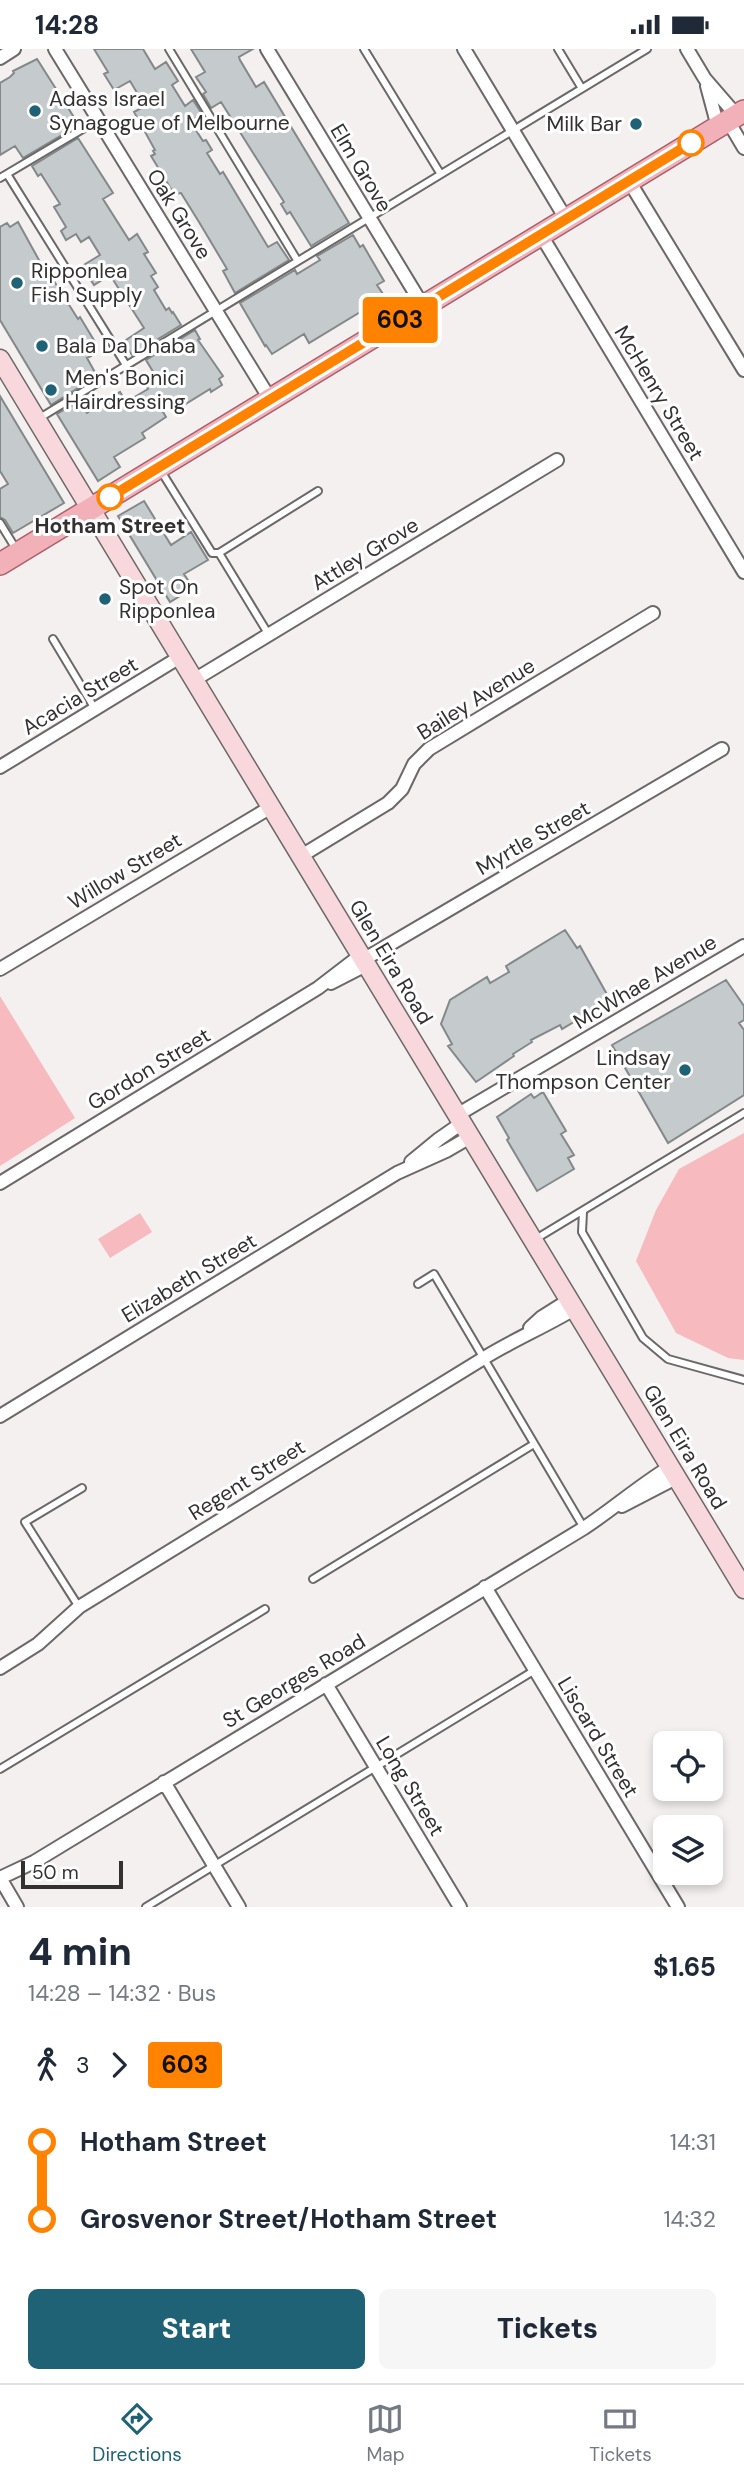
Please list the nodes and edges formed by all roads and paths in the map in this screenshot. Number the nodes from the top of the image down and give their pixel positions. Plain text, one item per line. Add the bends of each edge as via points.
1 (14, 49) edge
2 (55, 49) edge
3 (169, 49) edge
4 (267, 49) edge
5 (364, 49) edge
6 (464, 49) edge
7 (558, 49) edge
8 (647, 49) edge
9 (687, 49) edge
10 (0, 58) edge
11 (705, 79) junction
12 (582, 87) junction
13 (732, 119) edge
14 (98, 120) junction
15 (513, 129) junction
16 (744, 148) edge
17 (440, 173) junction
18 (7, 174) junction
19 (0, 178) edge
20 (629, 181) junction
21 (368, 216) junction
22 (566, 219) junction
23 (541, 235) junction
24 (297, 260) junction
25 (424, 306) junction
26 (215, 309) junction
27 (0, 359) edge
28 (126, 365) junction
29 (744, 370) edge
30 (270, 399) junction
31 (37, 419) junction
32 (556, 460) dead end
33 (158, 467) junction
34 (318, 491) dead end
35 (92, 509) junction
36 (0, 523) edge
37 (219, 553) junction
38 (9, 558) edge
39 (744, 572) edge
40 (653, 613) dead end
41 (269, 635) junction
42 (53, 639) dead end
43 (180, 657) junction
44 (194, 680) junction
45 (95, 709) junction
46 (722, 749) dead end
47 (0, 767) edge
48 (271, 807) junction
49 (301, 856) junction
50 (744, 946) edge
51 (363, 960) junction
52 (0, 969) edge
53 (744, 1113) edge
54 (463, 1125) junction
55 (0, 1183) edge
56 (583, 1212) junction
57 (533, 1241) junction
58 (418, 1284) dead end
59 (571, 1304) junction
60 (484, 1358) junction
61 (744, 1380) edge
62 (1, 1416) edge
63 (534, 1444) junction
64 (673, 1472) junction
65 (82, 1488) dead end
66 (584, 1528) junction
67 (313, 1579) dead end
68 (485, 1587) junction
69 (744, 1589) edge
70 (79, 1607) junction
71 (265, 1609) dead end
72 (0, 1668) edge
73 (536, 1670) junction
74 (326, 1684) junction
75 (376, 1767) junction
76 (0, 1769) edge
77 (164, 1783) junction
78 (214, 1866) junction
79 (0, 1878) edge
80 (17, 1907) edge
81 (146, 1907) edge
82 (239, 1907) edge
83 (460, 1907) edge
84 (678, 1907) edge

1 - 10 street
2 - 14 street, Oak Grove
3 - 24 lane
4 - 21 street, Elm Grove
5 - 17 lane
6 - 15 street
7 - 12 lane
8 - 12 lane
9 - 11 street
11 - 13 street
11 - 13 street
12 - 15 lane
13 - 16 street
13 - 20 main road
14 - 18 lane
14 - 26 street, Oak Grove
15 - 17 lane
15 - 22 street
17 - 21 lane
18 - 19 lane
18 - 28 lane
20 - 22 main road
20 - 29 street
21 - 24 lane
21 - 25 street, Elm Grove
22 - 23 main road
23 - 25 main road
23 - 39 street, McHenry Street
24 - 26 lane
25 - 30 main road
26 - 28 lane
26 - 30 street, Oak Grove
27 - 31 main road, Glen Eira Road
28 - 31 lane
30 - 33 main road
31 - 35 main road, Glen Eira Road
32 - 41 street, Attley Grove
33 - 35 main road
33 - 37 lane via 212,553
34 - 37 lane
35 - 38 main road
35 - 43 main road, Glen Eira Road
36 - 38 lane
37 - 41 lane
40 - 49 street, Bailey Avenue via 429,749 388,803
41 - 44 street, Attley Grove
42 - 45 lane
43 - 44 main road, Glen Eira Road
43 - 45 street, Acacia Street
44 - 48 main road, Glen Eira Road
45 - 47 street, Acacia Street
46 - 51 street, Myrtle Street
48 - 49 main road, Glen Eira Road
48 - 52 street, Willow Street
49 - 51 main road, Glen Eira Road
50 - 54 street, McWhae Avenue
51 - 54 main road, Glen Eira Road
51 - 55 street, Gordon Street
53 - 56 lane
54 - 57 main road, Glen Eira Road
54 - 62 street, Elizabeth Street via 446,1151 397,1173
56 - 57 lane
56 - 61 lane via 582,1233 643,1338 668,1359
57 - 59 main road, Glen Eira Road
58 - 60 lane via 434,1275
59 - 60 street, Regent Street via 547,1325
59 - 64 main road, Glen Eira Road
60 - 63 lane
60 - 70 street, Regent Street
63 - 66 lane
63 - 67 lane
64 - 66 street, St Georges Road via 647,1495
64 - 69 main road, Glen Eira Road
65 - 70 lane via 25,1522
66 - 68 street, St Georges Road
68 - 73 street, Liscard Street
68 - 74 street, St Georges Road
70 - 72 street, Regent Street via 38,1644
71 - 76 lane
73 - 75 lane
73 - 84 street, Liscard Street
74 - 75 street, Long Street
74 - 77 street, St Georges Road
75 - 78 lane
75 - 83 street, Long Street
77 - 78 street
77 - 79 street, St Georges Road
78 - 81 lane
78 - 82 street
79 - 80 street

